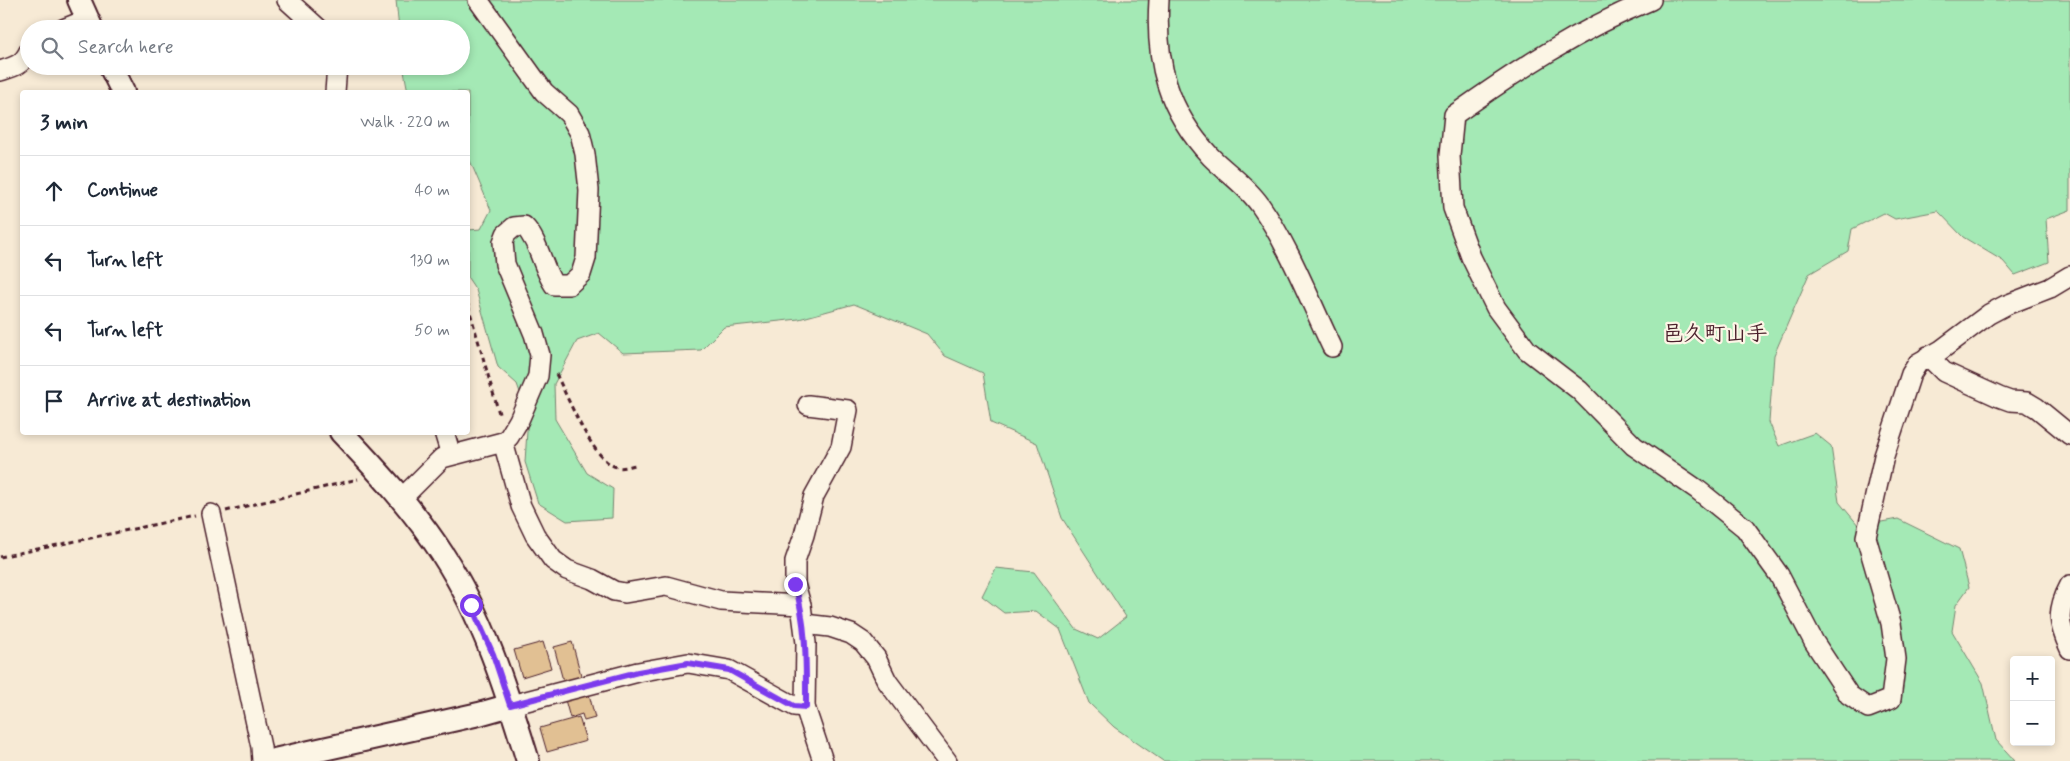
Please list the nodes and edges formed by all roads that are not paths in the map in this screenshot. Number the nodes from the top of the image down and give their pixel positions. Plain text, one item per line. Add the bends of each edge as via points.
1 (287, 0) edge
2 (478, 0) edge
3 (1160, 0) edge
4 (1651, 0) edge
5 (309, 20) edge
6 (20, 64) edge
7 (0, 71) edge
8 (114, 75) edge
9 (336, 75) edge
10 (122, 90) edge
11 (335, 90) edge
12 (2070, 276) edge
13 (1332, 347) dead end
14 (1928, 356) junction
15 (808, 405) dead end
16 (344, 435) edge
17 (445, 435) edge
18 (2070, 435) edge
19 (506, 439) junction
20 (451, 455) junction
21 (402, 498) junction
22 (211, 514) road end
23 (2070, 585) edge
24 (801, 605) junction
25 (804, 624) junction
26 (2070, 649) edge
27 (510, 705) junction
28 (806, 707) junction
29 (262, 761) edge
30 (270, 761) edge
31 (528, 761) edge
32 (823, 761) edge
33 (948, 761) edge

1 - 5 street
2 - 19 street via 544,92 569,114 580,133 589,190 586,258 581,274 569,285 554,285 531,233 524,226 514,227 503,242 506,264 540,355 538,376
3 - 13 street via 1158,29 1162,70 1171,100 1193,136 1259,204 1275,229
4 - 14 street via 1559,45 1454,115 1450,155 1454,208 1471,257 1496,308 1527,350 1579,390 1634,446 1698,490 1745,528 1779,574 1814,642 1849,695 1868,708 1891,699 1896,659 1891,623 1866,537 1869,518 1902,398 1911,374
6 - 7 street
8 - 10 street
9 - 11 street
12 - 14 street via 1989,314
14 - 18 street via 1944,372 2010,401 2027,402
15 - 24 street via 848,410 841,447 814,496 795,561 795,584
16 - 21 street
17 - 20 street
19 - 20 street
19 - 24 street via 516,494 524,514 553,560 567,570 625,593 666,586 721,601
20 - 21 street via 442,458
21 - 27 street via 444,555 471,605 493,654
22 - 29 street
23 - 26 street via 2062,600 2059,616
24 - 25 street
25 - 28 street
25 - 33 street via 830,627 863,642 876,658 887,681
27 - 28 street via 638,672 688,663 729,670 794,706
27 - 30 street
27 - 31 street
28 - 32 street

